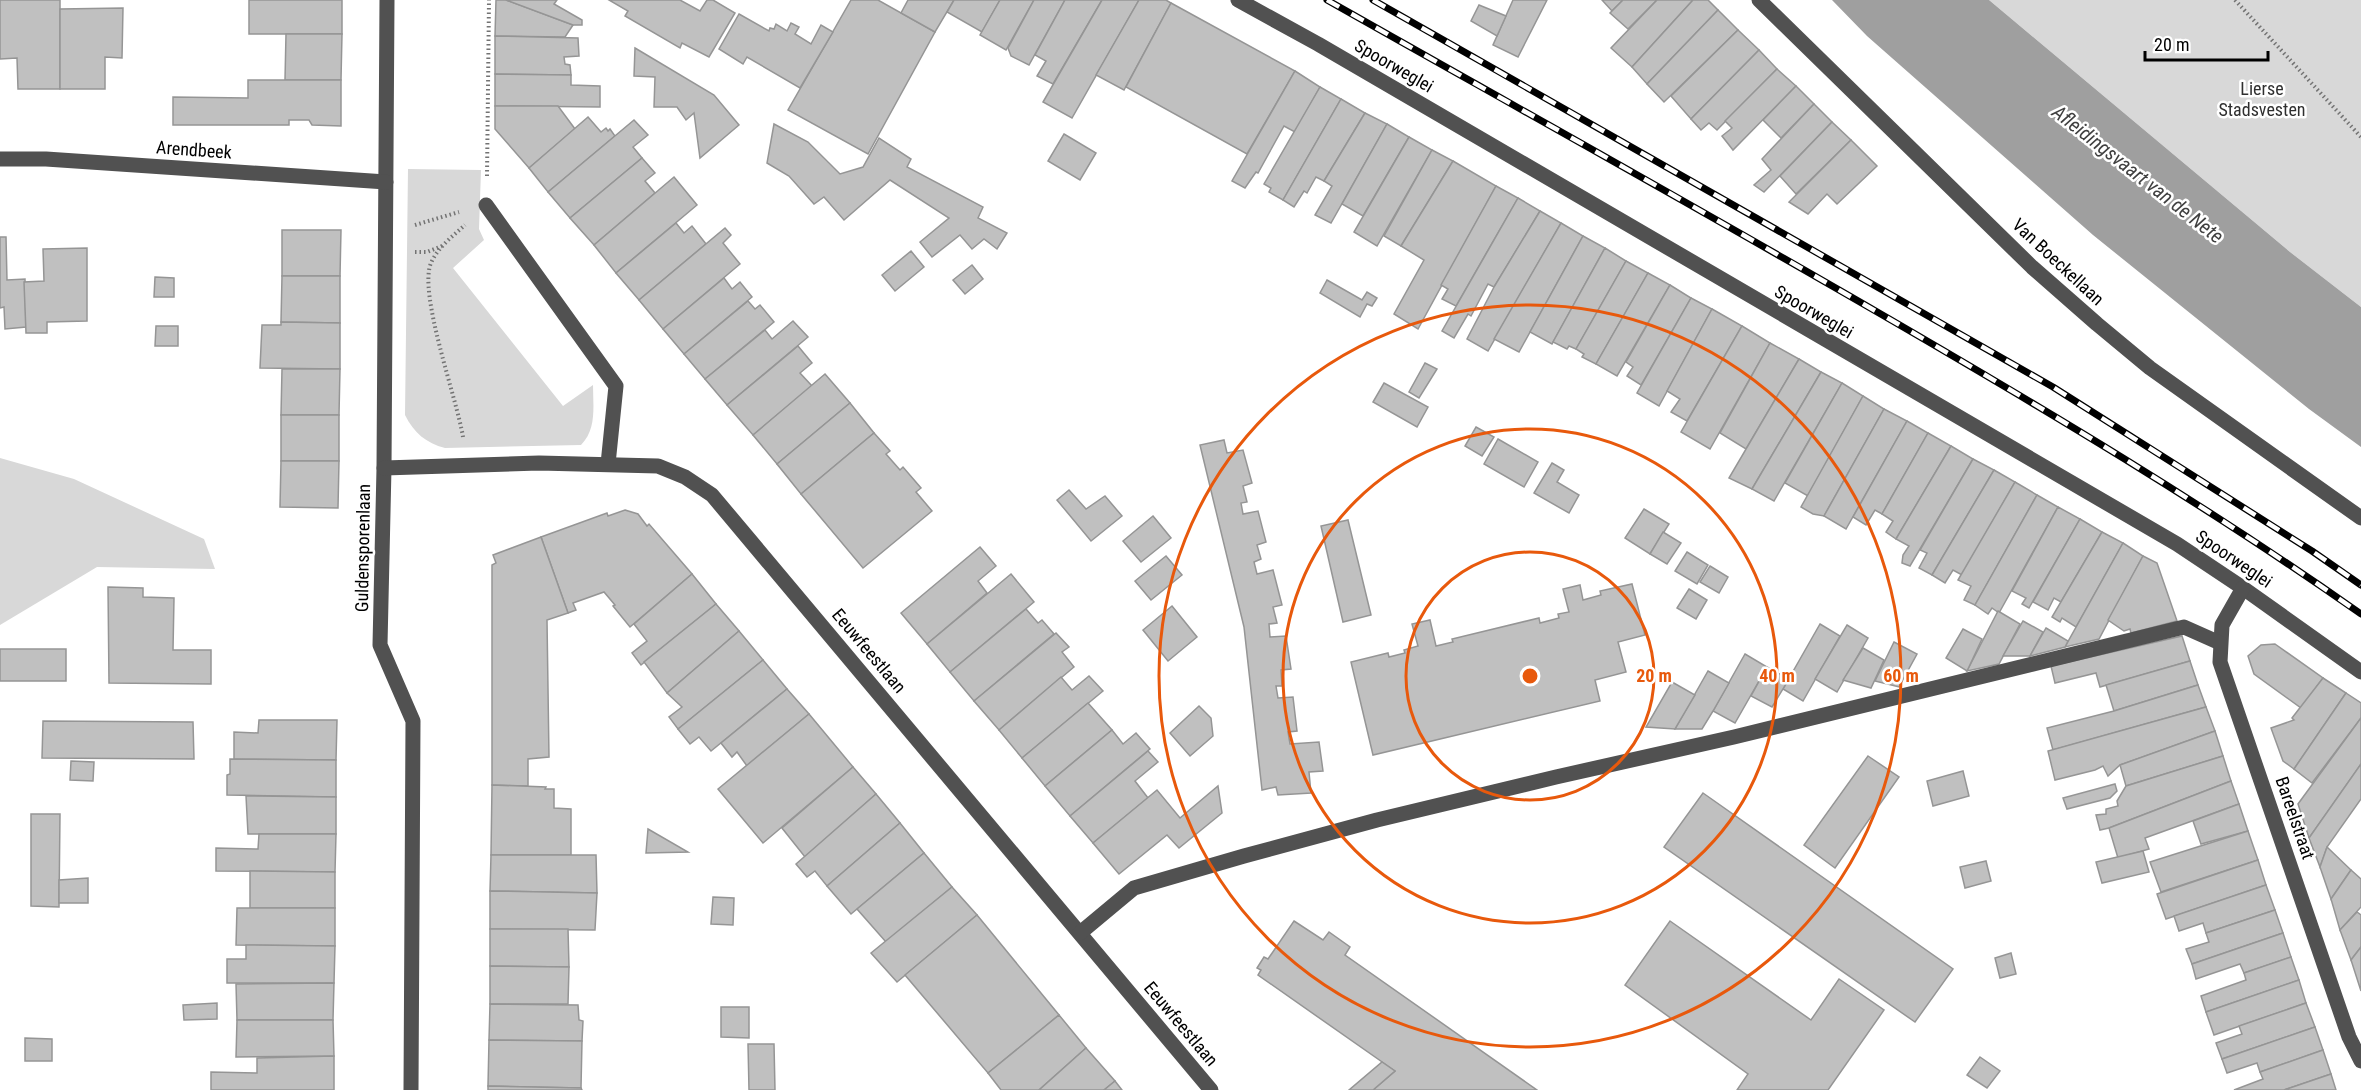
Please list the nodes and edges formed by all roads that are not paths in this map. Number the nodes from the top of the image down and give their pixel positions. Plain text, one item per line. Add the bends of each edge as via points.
1 (387, 0) edge
2 (1238, 0) edge
3 (1759, 0) edge
4 (0, 159) edge
5 (386, 182) junction
6 (486, 205) road end
7 (608, 464) junction
8 (384, 468) junction
9 (2361, 518) edge
10 (2243, 588) junction
11 (2220, 643) junction
12 (2361, 672) edge
13 (1080, 933) junction
14 (2361, 1061) edge
15 (411, 1090) edge
16 (1211, 1090) edge

1 - 5 street, Guldensporenlaan
2 - 10 street, Spoorweglei via 2177,544
3 - 9 street, Van Boeckellaan via 2032,267 2097,324 2160,375
4 - 5 street, Arendbeek
5 - 8 street, Guldensporenlaan
6 - 7 street via 616,386
7 - 8 street, Eeuwfeestlaan
7 - 13 street, Eeuwfeestlaan via 658,466 685,477 712,495
8 - 15 street, Guldensporenlaan via 380,645 413,721
10 - 11 street, Bareelstraat via 2222,625
10 - 12 street, Spoorweglei
11 - 13 street via 2184,627 1377,820 1134,888
11 - 14 street, Bareelstraat via 2220,662
13 - 16 street, Eeuwfeestlaan

